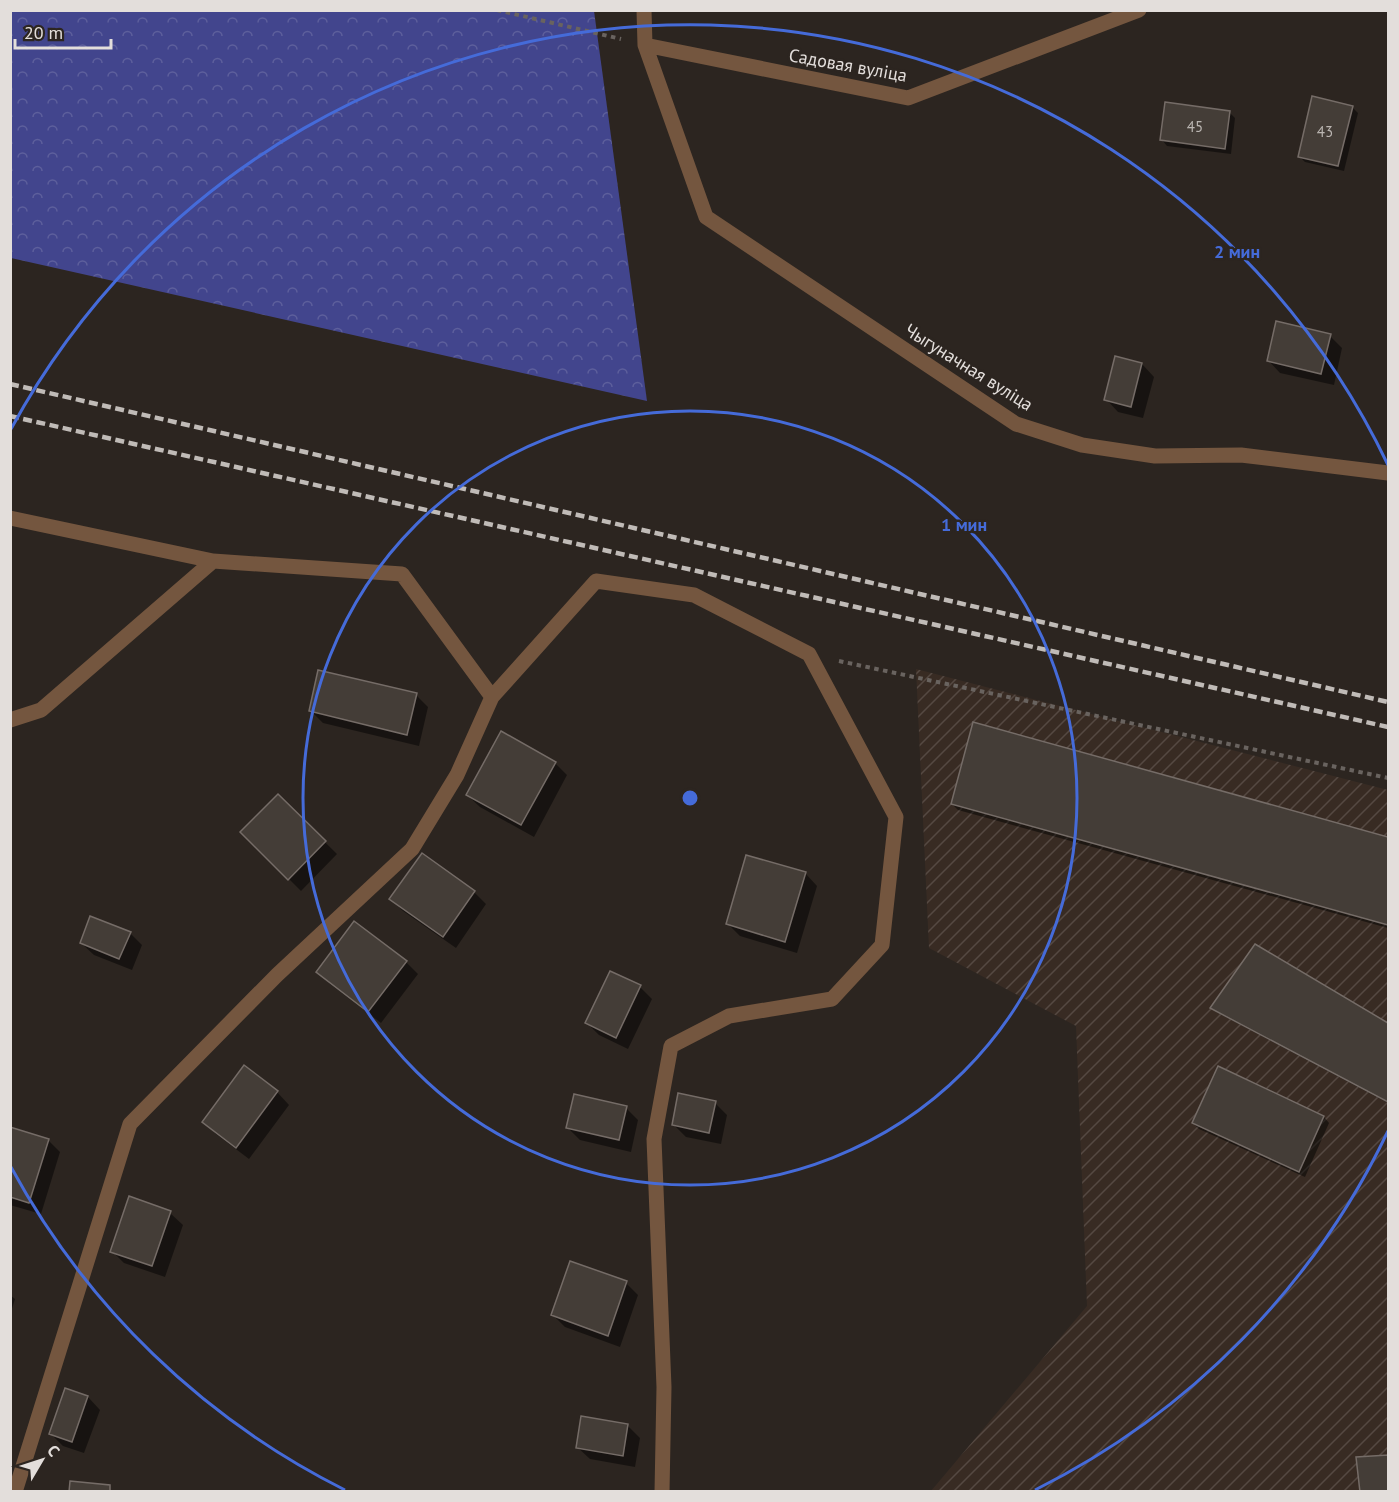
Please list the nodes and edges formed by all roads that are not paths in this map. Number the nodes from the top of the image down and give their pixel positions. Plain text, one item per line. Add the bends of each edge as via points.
1 (644, 10) edge
2 (1139, 10) edge
3 (645, 45) junction
4 (1389, 473) edge
5 (10, 518) edge
6 (213, 561) junction
7 (492, 697) junction
8 (10, 720) edge
9 (15, 1491) edge
10 (662, 1491) edge

1 - 3 street
2 - 3 street, Садовая вуліца via 908,98
3 - 4 street, Чыгуначная вуліца via 706,217 1016,424 1082,445 1155,456 1240,455
5 - 6 street
6 - 7 street via 402,574
6 - 8 street via 41,710
7 - 9 street via 457,775 412,849 277,975 130,1124
7 - 10 street via 597,581 694,595 809,654 896,817 882,945 832,999 729,1016 671,1046 654,1139 664,1387

